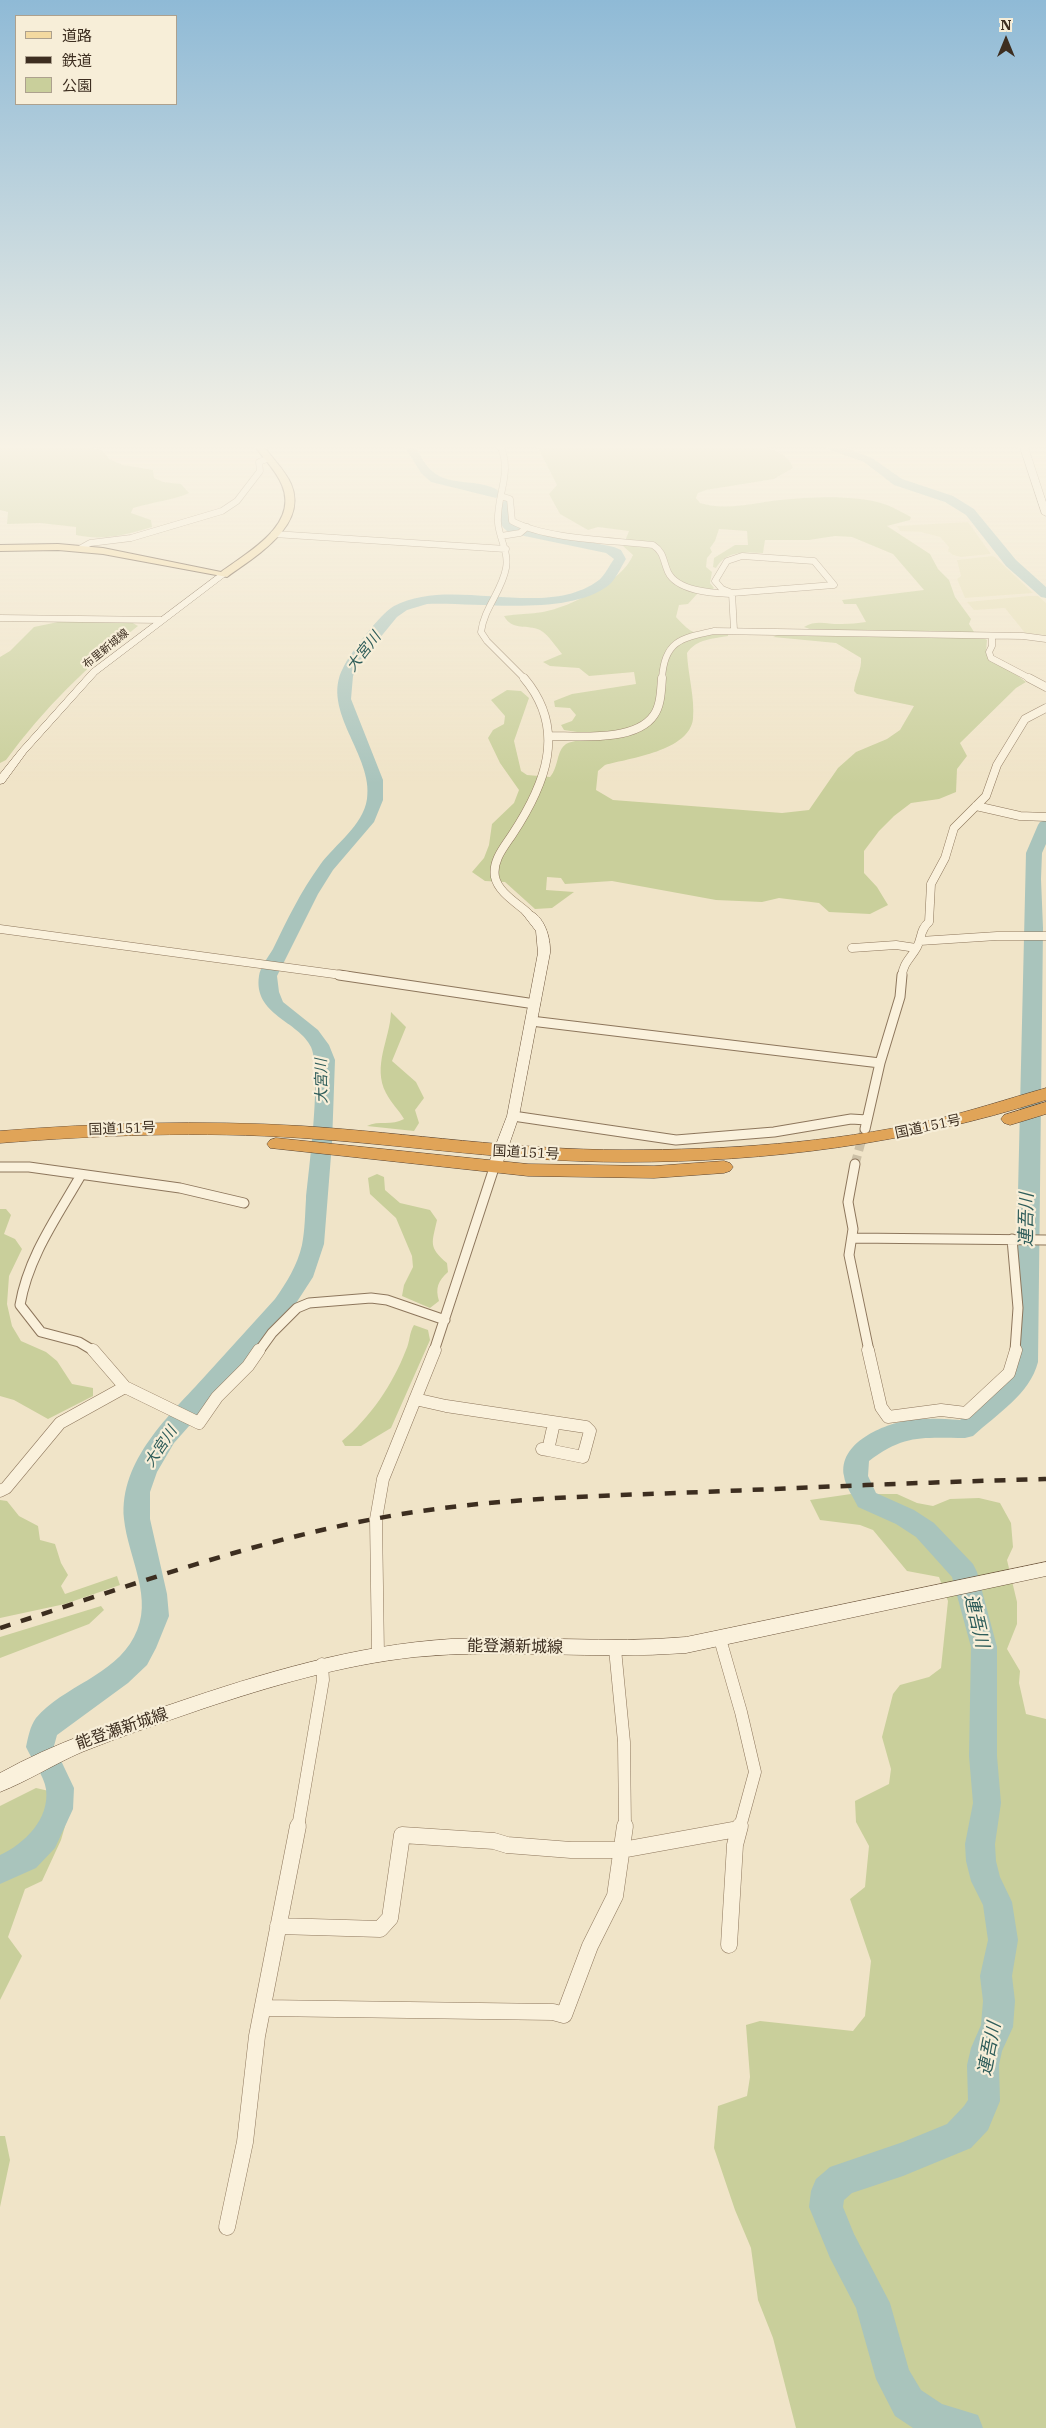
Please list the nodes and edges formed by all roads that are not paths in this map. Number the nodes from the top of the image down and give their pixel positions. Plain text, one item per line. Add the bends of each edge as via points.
1 (140, 557) edge
2 (245, 557) edge
3 (506, 557) edge
4 (666, 557) edge
5 (738, 557) edge
6 (758, 557) edge
7 (223, 575) junction
8 (732, 593) junction
9 (0, 618) edge
10 (161, 620) junction
11 (734, 630) junction
12 (992, 636) junction
13 (1046, 639) edge
14 (1046, 687) edge
15 (1046, 708) edge
16 (551, 736) junction
17 (0, 781) edge
18 (976, 806) junction
19 (1045, 817) edge
20 (528, 913) joint
21 (0, 929) edge
22 (1043, 936) edge
23 (918, 944) junction
24 (852, 948) dead end
25 (535, 1004) junction
26 (531, 1020) junction
27 (880, 1063) junction
28 (1046, 1094) edge
29 (1046, 1108) edge
30 (1014, 1112) junction
31 (513, 1116) junction
32 (0, 1137) edge
33 (301, 1139) junction
34 (0, 1148) edge
35 (497, 1160) junction
36 (854, 1164) tunnel mouth
37 (0, 1167) edge
38 (81, 1175) junction
39 (244, 1203) dead end
40 (853, 1238) junction
41 (1015, 1240) junction
42 (1042, 1240) edge
43 (445, 1320) junction
44 (125, 1387) junction
45 (414, 1400) junction
46 (554, 1423) junction
47 (0, 1491) edge
48 (1046, 1569) edge
49 (720, 1639) junction
50 (615, 1649) junction
51 (378, 1654) junction
52 (322, 1664) junction
53 (0, 1783) edge
54 (737, 1832) junction
55 (622, 1850) junction
56 (278, 1926) junction
57 (728, 1945) dead end
58 (264, 2008) junction
59 (227, 2227) dead end

1 - 7 main road
2 - 7 main road
3 - 16 street via 506,569 484,617 481,632 536,695
4 - 8 street via 676,582 709,592
5 - 8 street via 727,561 715,581 722,590
6 - 8 street via 814,562 834,585
7 - 10 main road, 布里新城線
8 - 11 street
9 - 10 street
10 - 17 main road, 布里新城線 via 94,672
11 - 12 street
11 - 16 street via 689,637 665,653 656,714 646,724 625,733
12 - 13 street
12 - 14 street via 991,658
15 - 18 street via 1026,719 997,765 990,790
16 - 20 street via 546,768 533,799 496,866 495,876 500,885
18 - 19 street via 1020,816
18 - 23 street via 954,828 945,858 931,884 931,916
20 - 25 main road via 539,924 545,941
21 - 25 street
22 - 23 street
23 - 24 street
23 - 27 street via 903,967 900,997
25 - 26 main road
26 - 27 street
26 - 31 main road
27 - 31 street via 866,1124 851,1119 774,1132 676,1140
28 - 30 highway, 国道151号
29 - 30 highway, 国道151号
30 - 35 highway, 国道151号 via 881,1148 736,1166 654,1172
31 - 35 main road
32 - 33 highway, 国道151号 via 154,1128
33 - 34 highway, 国道151号 via 160,1139
33 - 35 highway, 国道151号
35 - 43 street
36 - 40 street via 848,1202
37 - 38 street via 29,1167
38 - 39 street via 180,1188
38 - 44 street via 31,1262 20,1305 41,1332 90,1347
40 - 41 street
40 - 41 street via 850,1255 853,1281 881,1407 888,1417 942,1410 961,1414 1008,1374 1015,1360 1017,1329
41 - 42 street
43 - 44 street via 387,1300 371,1298 309,1303 297,1308 217,1397 199,1423
43 - 45 street
44 - 47 street via 60,1423 6,1488
45 - 46 street
45 - 51 street via 383,1478 376,1519
46 - 46 street via 545,1449 583,1457 590,1431 586,1427
48 - 49 main road, 能登瀬新城線
49 - 50 main road, 能登瀬新城線 via 656,1649
49 - 54 street via 755,1772
50 - 51 main road, 能登瀬新城線 via 453,1646
50 - 55 street via 627,1782
51 - 52 main road, 能登瀬新城線
52 - 53 main road, 能登瀬新城線 via 227,1692 60,1751
52 - 56 street via 323,1680
54 - 55 street via 732,1830
54 - 57 street
55 - 56 street via 571,1850 402,1835 390,1918 380,1929
55 - 58 street via 614,1898 576,1979 564,2015 553,2012
56 - 58 street
58 - 59 street via 257,2036 245,2142

